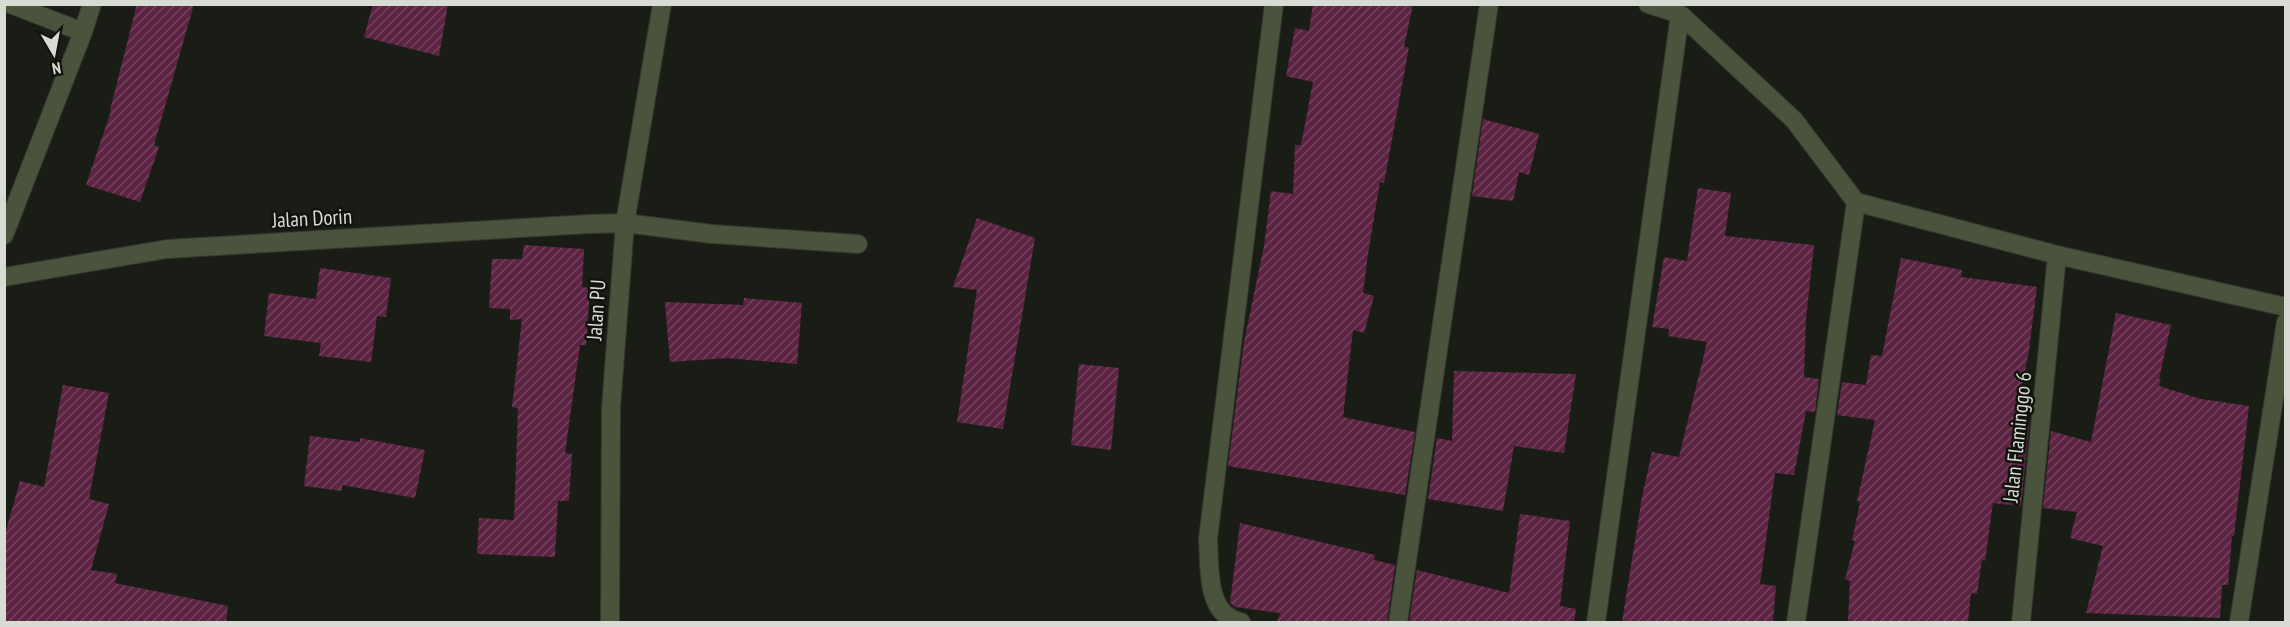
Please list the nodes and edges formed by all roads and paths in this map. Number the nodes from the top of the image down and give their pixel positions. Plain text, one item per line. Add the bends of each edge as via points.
1 (10, 4) edge
2 (92, 4) edge
3 (662, 4) edge
4 (1274, 4) edge
5 (1489, 4) edge
6 (1648, 4) edge
7 (1680, 14) junction
8 (83, 32) junction
9 (1856, 202) junction
10 (625, 223) junction
11 (4, 235) edge
12 (858, 244) dead end
13 (2057, 255) junction
14 (4, 277) edge
15 (2286, 307) edge
16 (2286, 322) edge
17 (610, 622) edge
18 (1241, 622) edge
19 (1398, 622) edge
20 (1596, 622) edge
21 (1796, 622) edge
22 (2020, 622) edge
23 (2239, 622) edge

1 - 8 street
2 - 8 street
3 - 10 street, Jalan PU
4 - 18 street via 1208,539 1212,595 1222,611
5 - 19 street
6 - 7 street
7 - 9 street via 1794,120
7 - 20 street
8 - 11 street
9 - 13 street
9 - 21 street
10 - 12 street, Jalan Dorin via 712,234
10 - 14 street, Jalan Dorin via 166,249
10 - 17 street, Jalan PU via 611,408
13 - 15 street
13 - 22 street, Jalan Flaminggo 6
16 - 23 street

